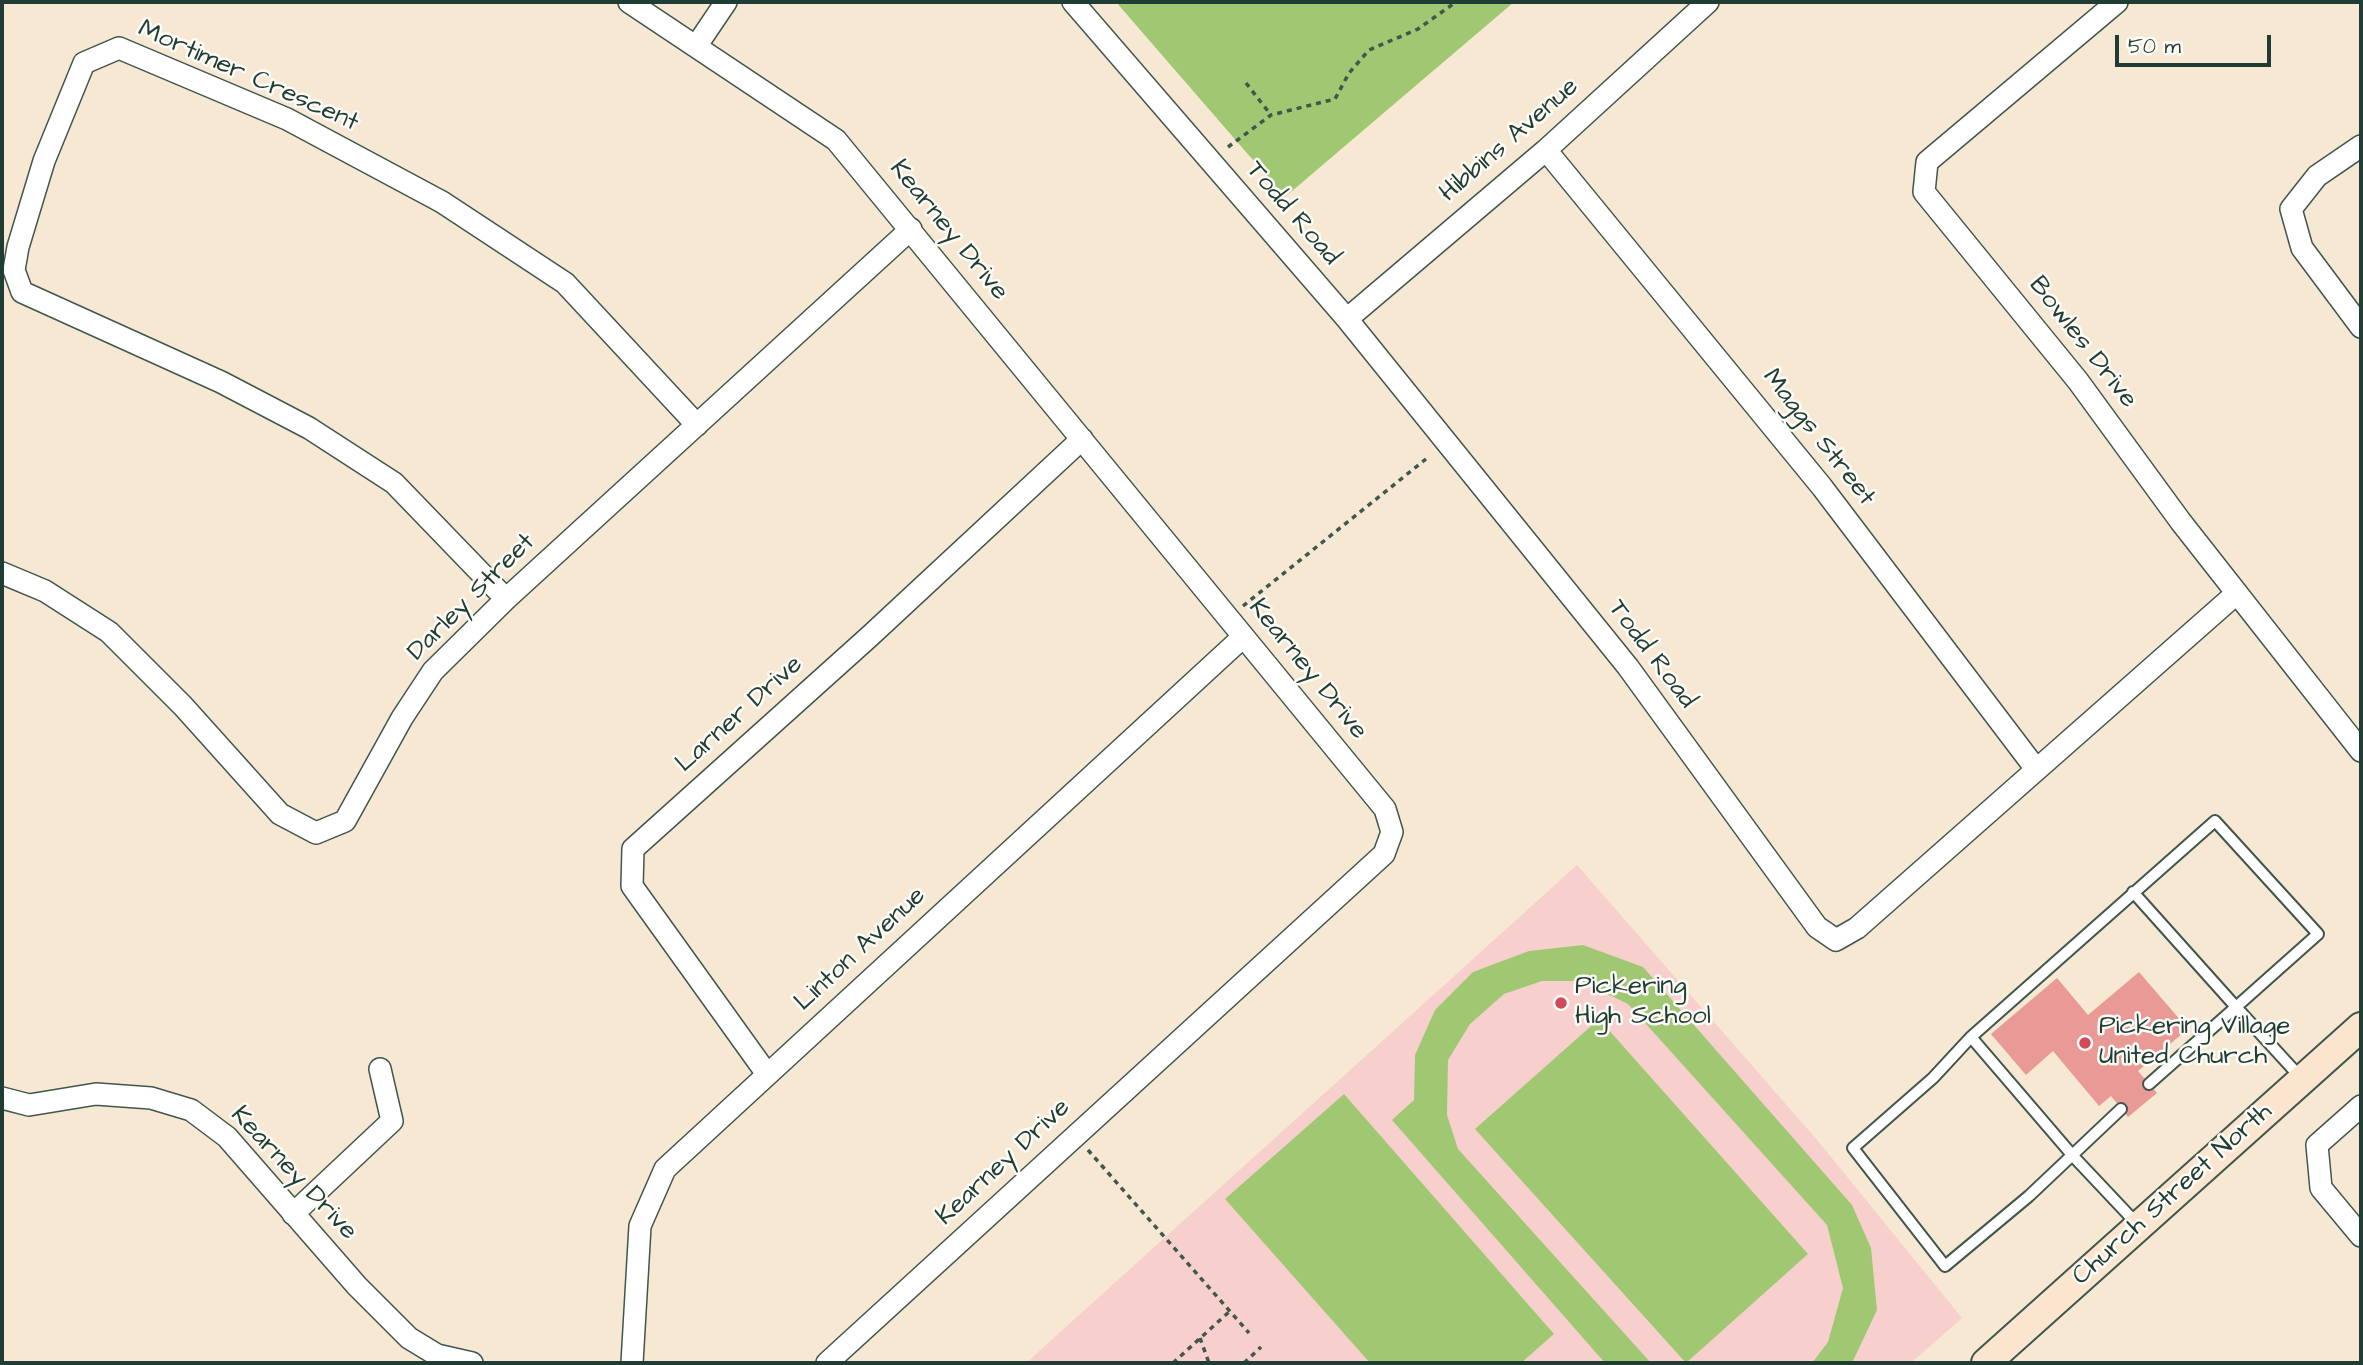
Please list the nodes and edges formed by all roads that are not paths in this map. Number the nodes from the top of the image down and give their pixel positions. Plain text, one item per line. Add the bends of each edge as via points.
1 (629, 2) edge
2 (726, 2) edge
3 (1073, 2) edge
4 (1708, 2) edge
5 (2117, 2) edge
6 (697, 45) junction
7 (2361, 146) edge
8 (1546, 150) junction
9 (911, 229) junction
10 (1347, 319) junction
11 (2361, 327) edge
12 (696, 425) junction
13 (1082, 439) junction
14 (2, 573) edge
15 (2237, 593) junction
16 (506, 599) junction
17 (1243, 637) junction
18 (2361, 751) edge
19 (2036, 769) junction
20 (2133, 892) junction
21 (2236, 1007) junction
22 (2361, 1027) edge
23 (1971, 1037) junction
24 (380, 1069) dead end
25 (767, 1074) junction
26 (2303, 1079) junction
27 (2149, 1084) dead end
28 (2, 1098) edge
29 (2361, 1106) edge
30 (2121, 1108) dead end
31 (2073, 1156) junction
32 (293, 1214) junction
33 (2139, 1226) junction
34 (2361, 1236) edge
35 (435, 1359) edge
36 (472, 1363) edge
37 (632, 1363) edge
38 (827, 1363) edge
39 (1986, 1363) edge

1 - 6 street, Kearney Drive
2 - 6 street
3 - 10 street, Todd Road
4 - 8 street, Hibbins Avenue
5 - 15 street, Bowles Drive via 1927,162 1924,192 2078,381
6 - 9 street, Kearney Drive via 836,140
7 - 11 street via 2317,176 2291,209 2302,247
8 - 10 street, Hibbins Avenue
8 - 19 street, Maggs Street via 1822,487
9 - 12 street, Darley Street
9 - 13 street, Kearney Drive
10 - 19 street, Todd Road via 1628,667 1817,927 1836,940 1857,928
12 - 16 street, Darley Street
12 - 16 street, Mortimer Crescent via 565,283 442,202 287,119 119,48 84,63 44,161 18,247 14,270 22,292 221,382 309,428 394,483
13 - 17 street, Kearney Drive
13 - 25 street, Larner Drive via 633,849 632,886
14 - 16 street, Darley Street via 45,591 108,632 183,706 280,814 316,833 345,821 433,671
15 - 18 street, Bowles Drive
15 - 19 street, Todd Road
17 - 25 street, Linton Avenue
17 - 38 street, Kearney Drive via 1385,809 1392,832 1384,854
20 - 21 lane
20 - 21 lane via 2215,821 2318,934
20 - 23 lane
21 - 26 lane
21 - 27 lane
22 - 26 street, Church Street North
23 - 31 lane
23 - 31 lane via 1933,1078 1853,1148 1945,1266
24 - 32 street via 393,1121
25 - 37 street, Linton Avenue via 665,1169 650,1197 640,1226
26 - 33 street, Church Street North
28 - 32 street, Kearney Drive via 29,1105 96,1094 151,1098 191,1110 227,1137
29 - 34 street via 2317,1145 2320,1188
30 - 31 lane
31 - 33 lane
32 - 35 street, Kearney Drive via 409,1338
33 - 39 street, Church Street North
35 - 36 street, Kearney Drive

